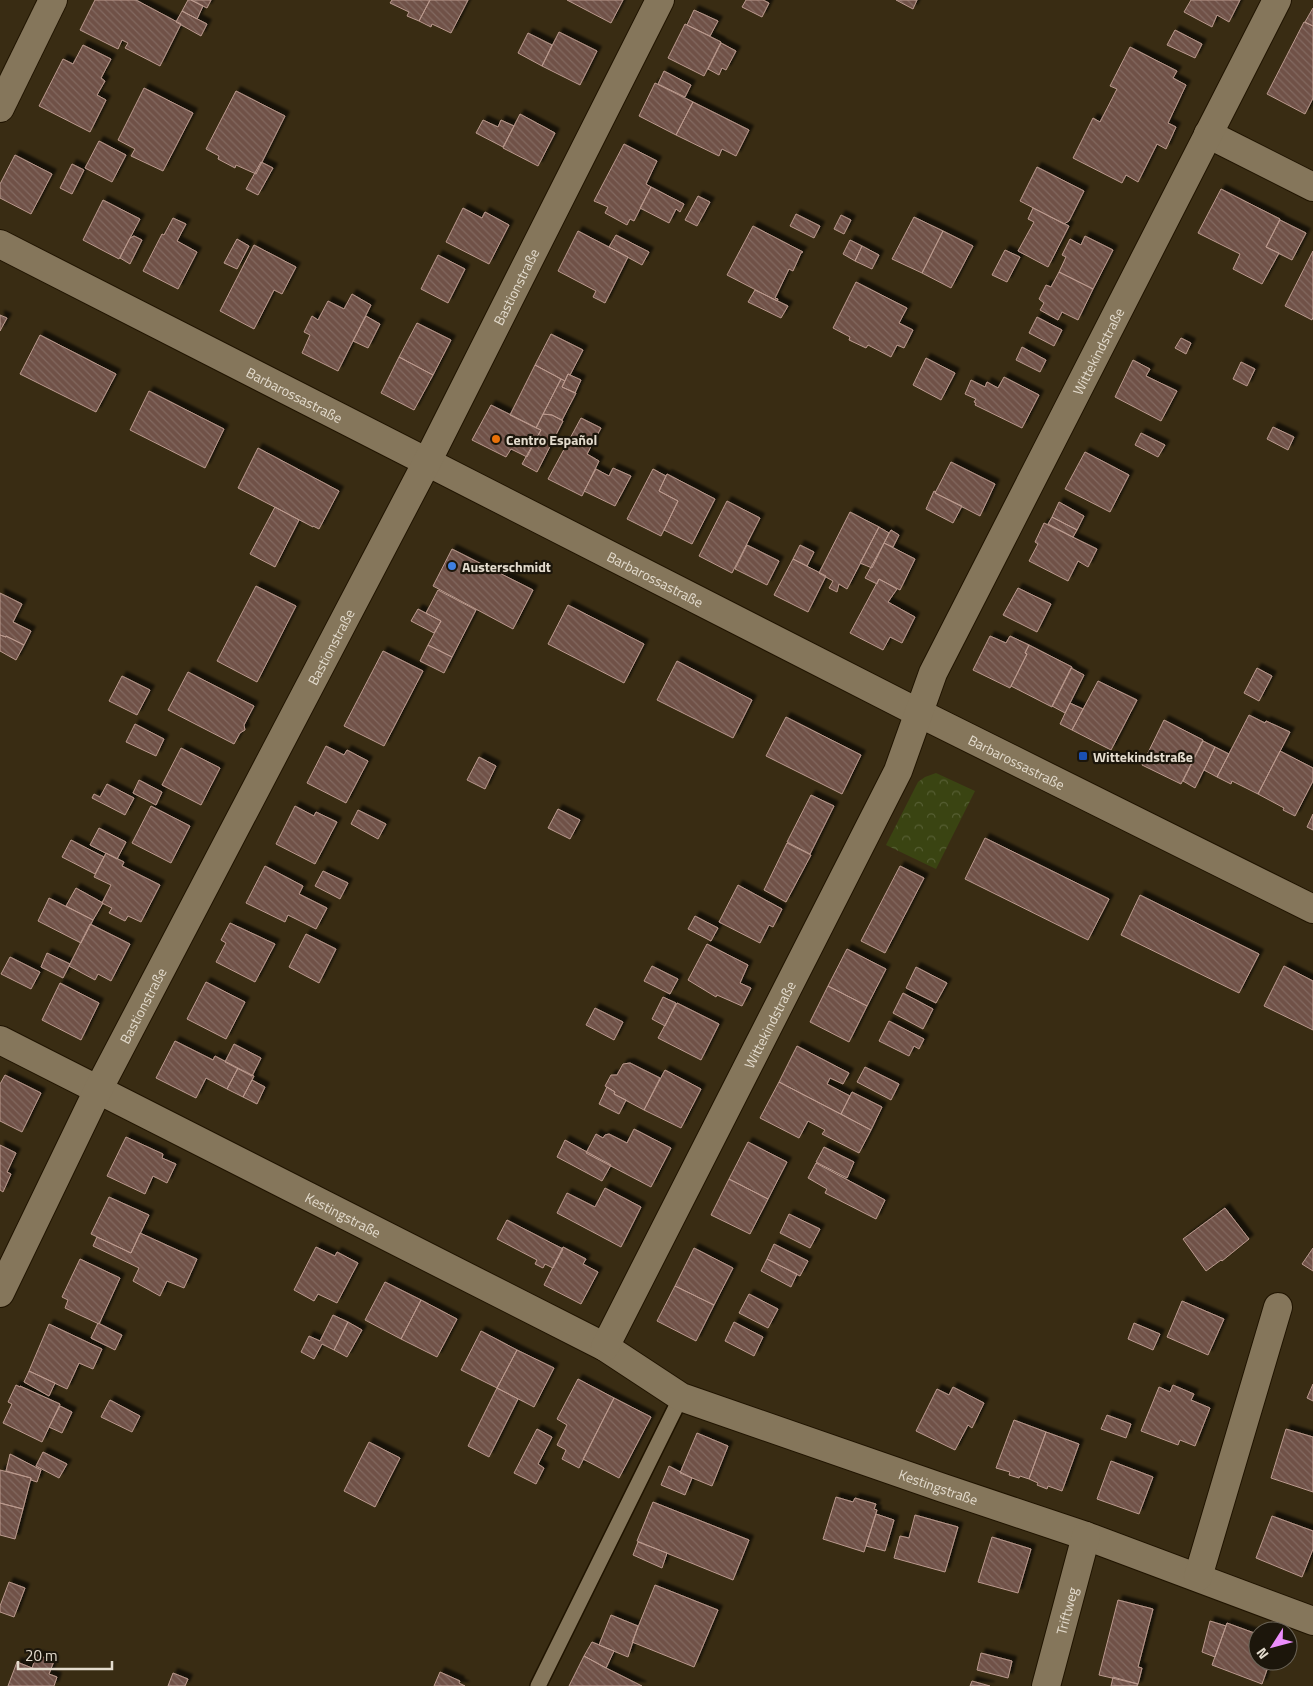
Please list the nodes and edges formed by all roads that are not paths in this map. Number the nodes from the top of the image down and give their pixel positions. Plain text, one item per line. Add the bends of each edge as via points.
1 (53, 0) edge
2 (660, 0) edge
3 (1276, 0) edge
4 (0, 108) edge
5 (1208, 134) junction
6 (1313, 187) edge
7 (0, 244) edge
8 (427, 462) junction
9 (919, 713) junction
10 (1313, 909) edge
11 (0, 1040) edge
12 (98, 1090) junction
13 (0, 1293) edge
14 (1278, 1306) dead end
15 (605, 1347) junction
16 (681, 1397) junction
17 (1086, 1536) junction
18 (1198, 1577) junction
19 (1313, 1621) edge
20 (538, 1686) edge
21 (1046, 1686) edge

1 - 4 street
2 - 8 street, Bastionstraße
3 - 5 street, Wittekindstraße
5 - 6 street
5 - 9 street, Wittekindstraße via 933,674
7 - 8 street, Barbarossastraße
8 - 9 street, Barbarossastraße
8 - 12 street, Bastionstraße
9 - 10 street, Barbarossastraße
9 - 15 street, Wittekindstraße via 898,771
11 - 12 street, Kestingstraße
12 - 13 street, Bastionstraße
12 - 15 street, Kestingstraße
14 - 18 street
15 - 16 street, Kestingstraße
16 - 17 street, Kestingstraße
16 - 20 lane
17 - 18 street, Kestingstraße
17 - 21 street, Triftweg
18 - 19 street, Kestingstraße

